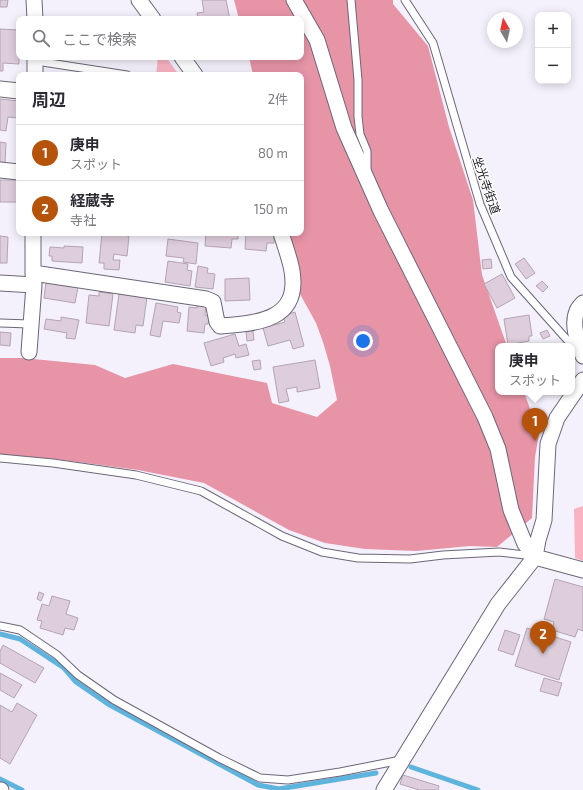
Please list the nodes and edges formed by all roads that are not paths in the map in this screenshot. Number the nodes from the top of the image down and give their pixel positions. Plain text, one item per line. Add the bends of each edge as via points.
1 (34, 0) edge
2 (139, 0) edge
3 (294, 0) edge
4 (351, 0) edge
5 (406, 0) edge
6 (35, 16) edge
7 (151, 16) edge
8 (303, 16) edge
9 (304, 17) edge
10 (184, 60) edge
11 (35, 64) edge
12 (102, 72) edge
13 (193, 72) edge
14 (0, 89) edge
15 (16, 91) edge
16 (0, 170) edge
17 (16, 172) edge
18 (367, 181) junction
19 (34, 236) edge
20 (282, 236) edge
21 (33, 279) junction
22 (0, 283) edge
23 (583, 303) edge
24 (0, 323) edge
25 (30, 324) junction
26 (570, 343) edge
27 (575, 348) edge
28 (29, 352) dead end
29 (583, 357) edge
30 (583, 380) edge
31 (575, 392) edge
32 (573, 395) edge
33 (0, 458) edge
34 (535, 556) junction
35 (583, 570) edge
36 (0, 626) edge
37 (403, 760) junction
38 (384, 790) edge

1 - 6 street
2 - 7 street
3 - 8 street
4 - 18 lane via 359,123 360,134 367,151
5 - 26 lane, 坐光寺街道 via 433,43 480,204 511,277
9 - 18 street via 317,40 344,128
10 - 13 street
11 - 12 lane
14 - 15 street
16 - 17 street
18 - 34 street via 485,417 498,449 511,510 525,544
19 - 21 street
20 - 21 street via 292,270 292,294 281,312 272,318 254,322 220,326 213,302 206,299
21 - 22 street
21 - 25 street
23 - 29 street via 577,311 575,324 576,339
24 - 25 lane
25 - 28 street
27 - 29 lane, 坐光寺街道
30 - 31 street
32 - 34 street via 557,418 548,444 544,520
33 - 34 lane via 54,462 136,475 201,491 282,536 322,552 358,558 410,559 499,552
34 - 35 street
34 - 37 street via 498,604
36 - 37 lane via 20,630 58,655 78,675 114,700 260,778 288,780
37 - 38 street

